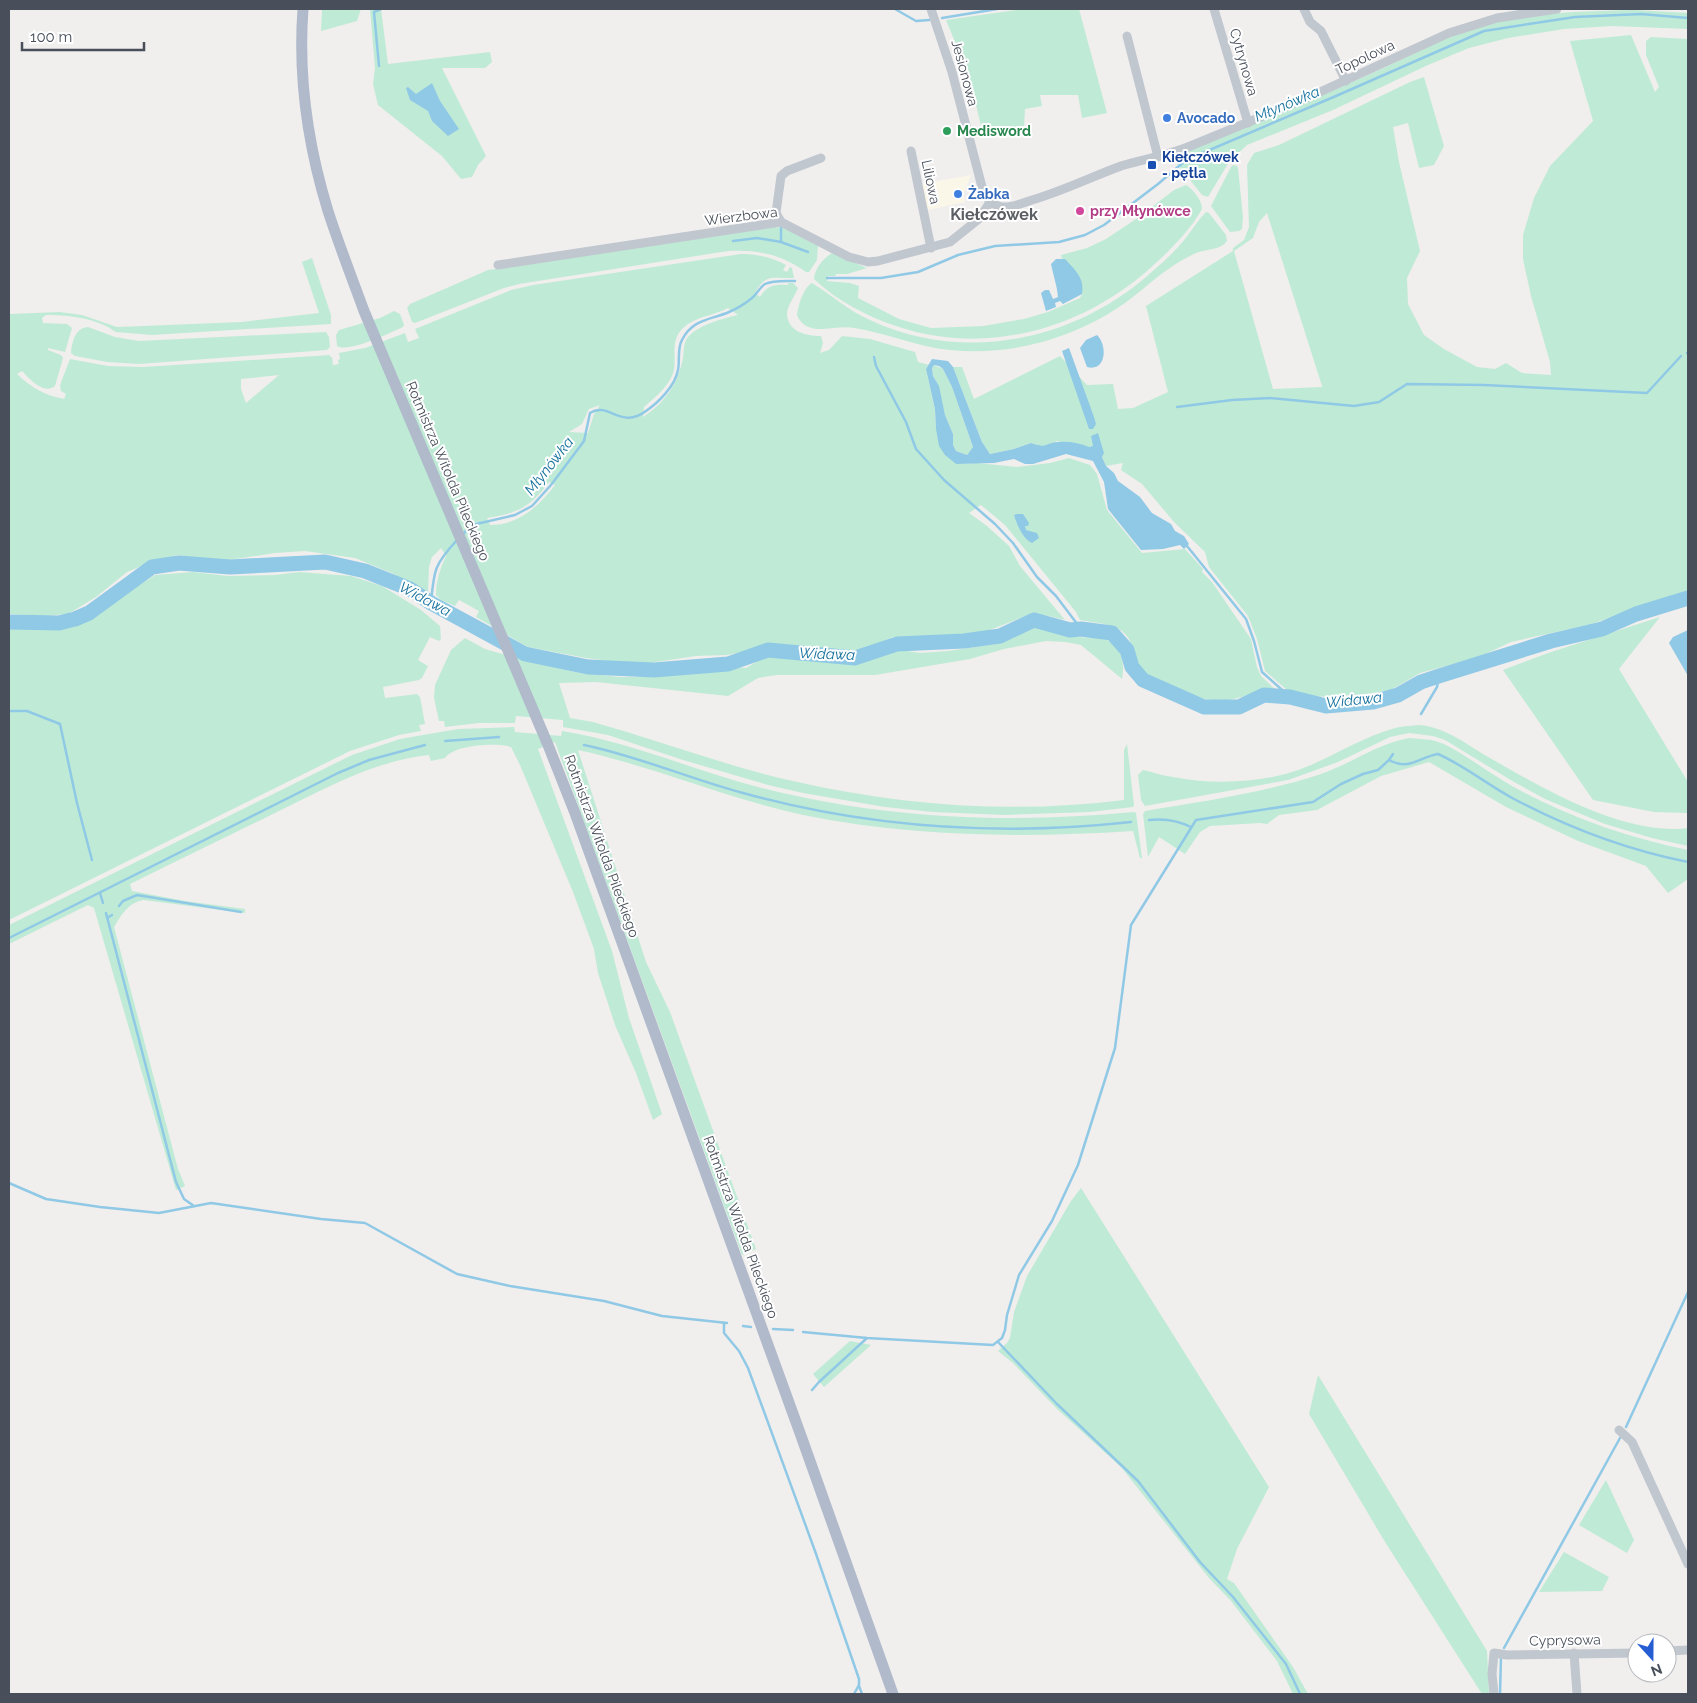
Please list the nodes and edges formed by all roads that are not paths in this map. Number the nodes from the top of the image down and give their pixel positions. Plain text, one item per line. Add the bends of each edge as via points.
1 (303, 9) edge
2 (931, 9) edge
3 (1214, 9) edge
4 (1304, 9) edge
5 (1557, 9) edge
6 (1127, 36) dead end
7 (1346, 81) junction
8 (1248, 123) junction
9 (911, 150) dead end
10 (1158, 157) junction
11 (821, 158) dead end
12 (990, 202) junction
13 (781, 222) junction
14 (931, 248) junction
15 (498, 265) dead end
16 (1619, 1430) dead end
17 (1688, 1564) edge
18 (1627, 1652) edge
19 (1574, 1653) junction
20 (893, 1694) edge
21 (1494, 1694) edge
22 (1577, 1694) edge

1 - 20 main road, Rotmistrza Witolda Pileckiego via 304,95 310,137 328,211 364,311 575,813
2 - 12 street, Jesionowa via 952,72 982,187
3 - 8 street, Cytrynowa
4 - 7 street via 1310,22 1321,30
5 - 7 street, Topolowa via 1497,18 1449,33
6 - 10 street
7 - 8 street, Topolowa
8 - 10 street, Topolowa
9 - 14 street, Liliowa
10 - 12 street, Topolowa via 1131,163 1020,204 1004,207
11 - 13 street via 781,176 776,213
12 - 14 street, Wierzbowa via 980,218 963,233 950,242
13 - 14 street, Wierzbowa via 868,262
13 - 15 street, Wierzbowa
16 - 17 street via 1632,1442
18 - 19 street, Cyprysowa
19 - 21 street, Cyprysowa via 1494,1653
19 - 22 street

